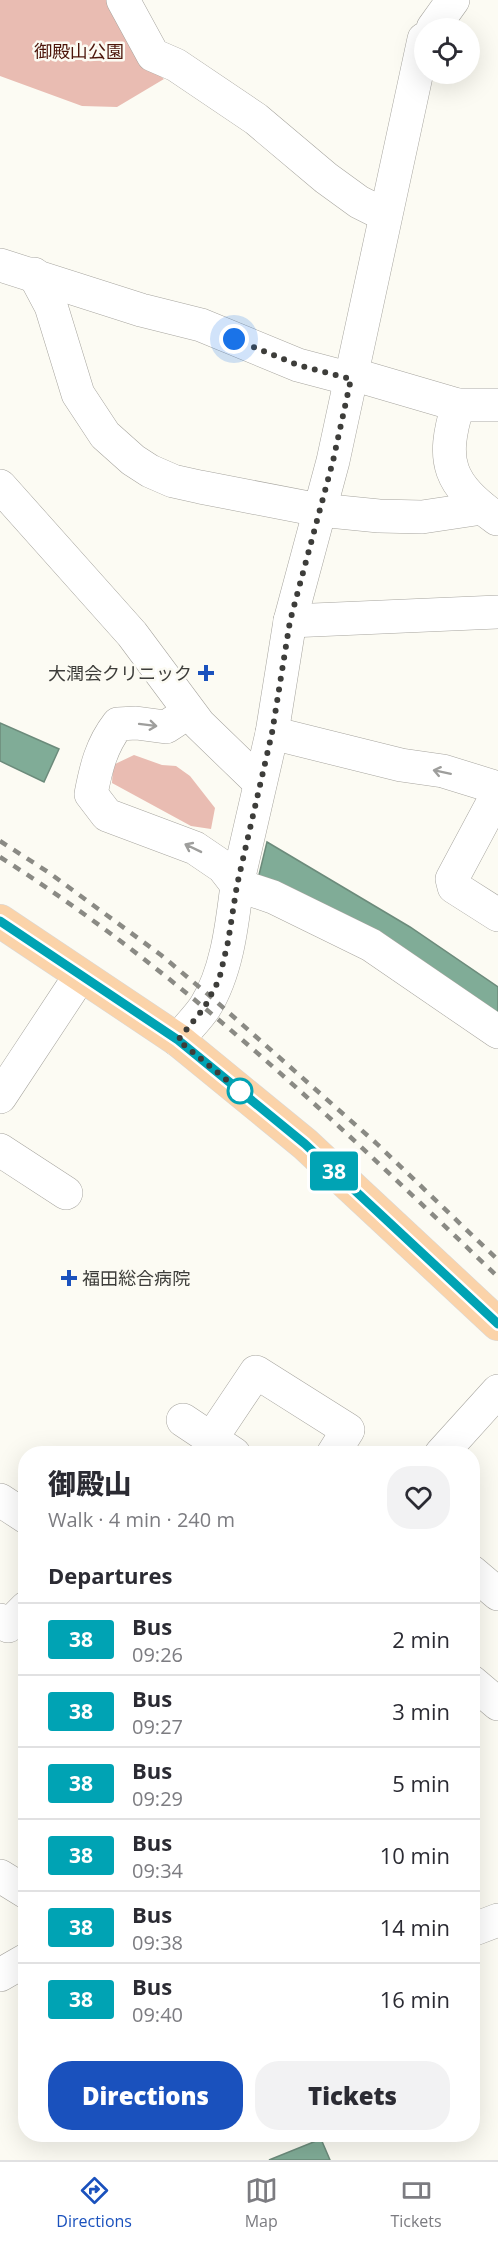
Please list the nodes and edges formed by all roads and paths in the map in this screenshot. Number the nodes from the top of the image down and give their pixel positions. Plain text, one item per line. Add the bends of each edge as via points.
1 (123, 0) edge
2 (432, 0) edge
3 (453, 0) edge
4 (428, 18) edge
5 (440, 18) edge
6 (414, 84) edge
7 (385, 215) junction
8 (0, 265) edge
9 (34, 274) junction
10 (351, 377) junction
11 (458, 405) junction
12 (498, 405) edge
13 (0, 486) edge
14 (319, 510) junction
15 (490, 514) edge
16 (498, 612) edge
17 (290, 621) junction
18 (189, 712) junction
19 (272, 733) junction
20 (260, 783) junction
21 (498, 788) edge
22 (498, 794) edge
23 (237, 885) junction
24 (498, 915) edge
25 (0, 921) edge
26 (80, 976) junction
27 (498, 1032) edge
28 (178, 1040) junction
29 (0, 1097) edge
30 (0, 1150) edge
31 (66, 1193) dead end
32 (498, 1324) edge
33 (498, 1391) edge
34 (183, 1420) dead end
35 (223, 1446) edge
36 (338, 1446) edge
37 (448, 1446) edge
38 (0, 1500) edge
39 (18, 1512) edge
40 (480, 1579) edge
41 (498, 1594) edge
42 (18, 1616) edge
43 (0, 1620) edge
44 (480, 1689) edge
45 (498, 1704) edge
46 (0, 1876) edge
47 (18, 1887) edge
48 (498, 1920) edge
49 (480, 1927) edge
50 (18, 1965) edge
51 (0, 1975) edge

1 - 7 street via 153,56 176,65 256,119 326,178
2 - 4 street
3 - 5 street
6 - 7 street
7 - 10 street
8 - 9 street
9 - 10 street via 141,310 201,325 298,365
9 - 14 street via 51,306 78,394 116,446 150,471 173,481
10 - 11 street
10 - 14 street
11 - 12 street
11 - 15 street via 450,463 458,483
13 - 18 street via 132,634
14 - 15 street via 379,516
14 - 17 street
16 - 17 street
17 - 19 street
18 - 20 street
23 -> 18 street via 223,867 195,848 107,815 92,794 98,759 118,724 166,727
19 - 20 street
21 -> 19 street via 443,771 400,765
20 - 23 street
22 - 24 street via 452,879 454,887
23 - 27 street via 273,897 371,945
23 - 28 street via 219,980 204,1008
25 - 26 main road
26 - 28 main road
26 - 29 street
28 - 32 main road via 305,1144
30 - 31 street
33 - 37 street
34 - 35 street
35 - 36 street via 256,1372 348,1430
38 - 39 street
40 - 41 street
42 - 43 street via 8,1626
44 - 45 street
46 - 47 street
48 - 49 street
50 - 51 street

